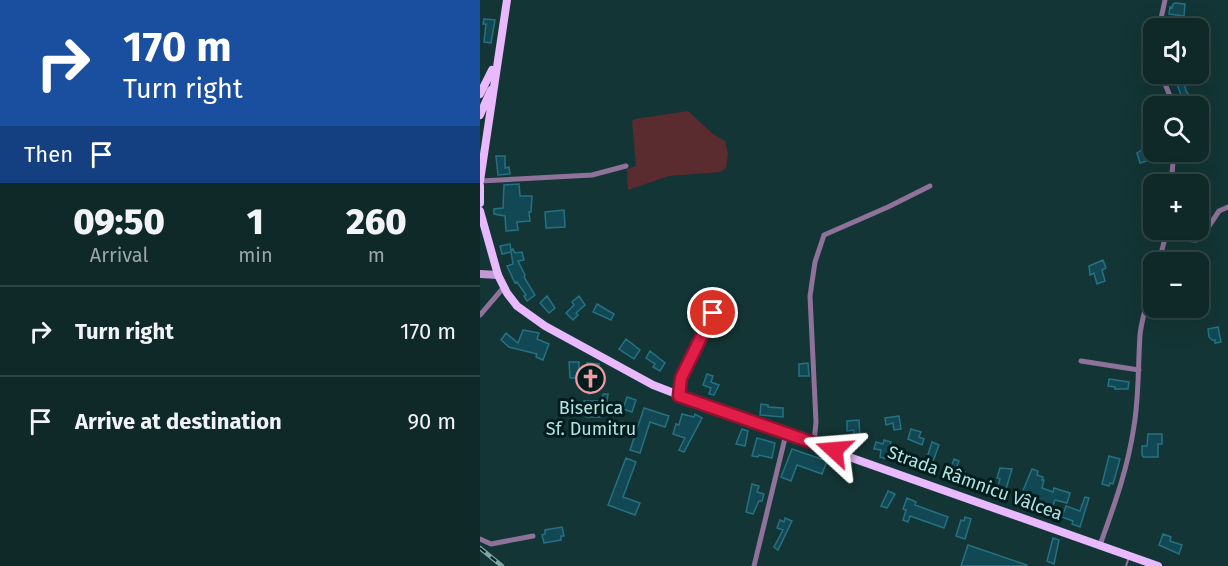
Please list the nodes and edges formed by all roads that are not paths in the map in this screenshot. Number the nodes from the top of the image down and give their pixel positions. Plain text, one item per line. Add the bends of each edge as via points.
1 (507, 0) edge
2 (1165, 0) edge
3 (1161, 18) edge
4 (497, 58) junction
5 (495, 78) junction
6 (480, 94) edge
7 (480, 115) edge
8 (626, 166) dead end
9 (480, 181) edge
10 (480, 186) edge
11 (930, 186) dead end
12 (480, 203) edge
13 (1228, 207) edge
14 (480, 211) edge
15 (1209, 226) edge
16 (480, 274) edge
17 (498, 275) junction
18 (504, 287) junction
19 (713, 313) dead end
20 (480, 315) edge
21 (1144, 318) edge
22 (1081, 362) dead end
23 (1139, 370) junction
24 (679, 396) junction
25 (786, 434) junction
26 (814, 443) junction
27 (533, 536) dead end
28 (480, 539) edge
29 (1100, 545) junction
30 (1130, 556) junction
31 (754, 566) edge
32 (1126, 566) edge
33 (1158, 566) edge

1 - 4 main road
2 - 3 street
4 - 5 main road
4 - 6 main road
5 - 7 main road
5 - 9 main road
8 - 9 street via 592,175
10 - 12 main road
11 - 26 street via 828,231 821,240 810,296
13 - 15 street via 1219,211
14 - 17 main road, Strada Râmnicu Vâlcea
16 - 17 main road
17 - 18 main road, Strada Râmnicu Vâlcea
18 - 20 street
18 - 24 main road, Strada Râmnicu Vâlcea via 517,306 545,326
19 - 24 street via 681,378
21 - 23 street
22 - 23 street
23 - 29 street via 1126,470
24 - 25 main road, Strada Râmnicu Vâlcea
25 - 26 main road, Strada Râmnicu Vâlcea
25 - 31 street
26 - 29 main road, Strada Râmnicu Vâlcea
27 - 28 street via 491,544
29 - 30 main road, Strada Râmnicu Vâlcea
30 - 32 lane
30 - 33 main road, Strada Râmnicu Vâlcea

